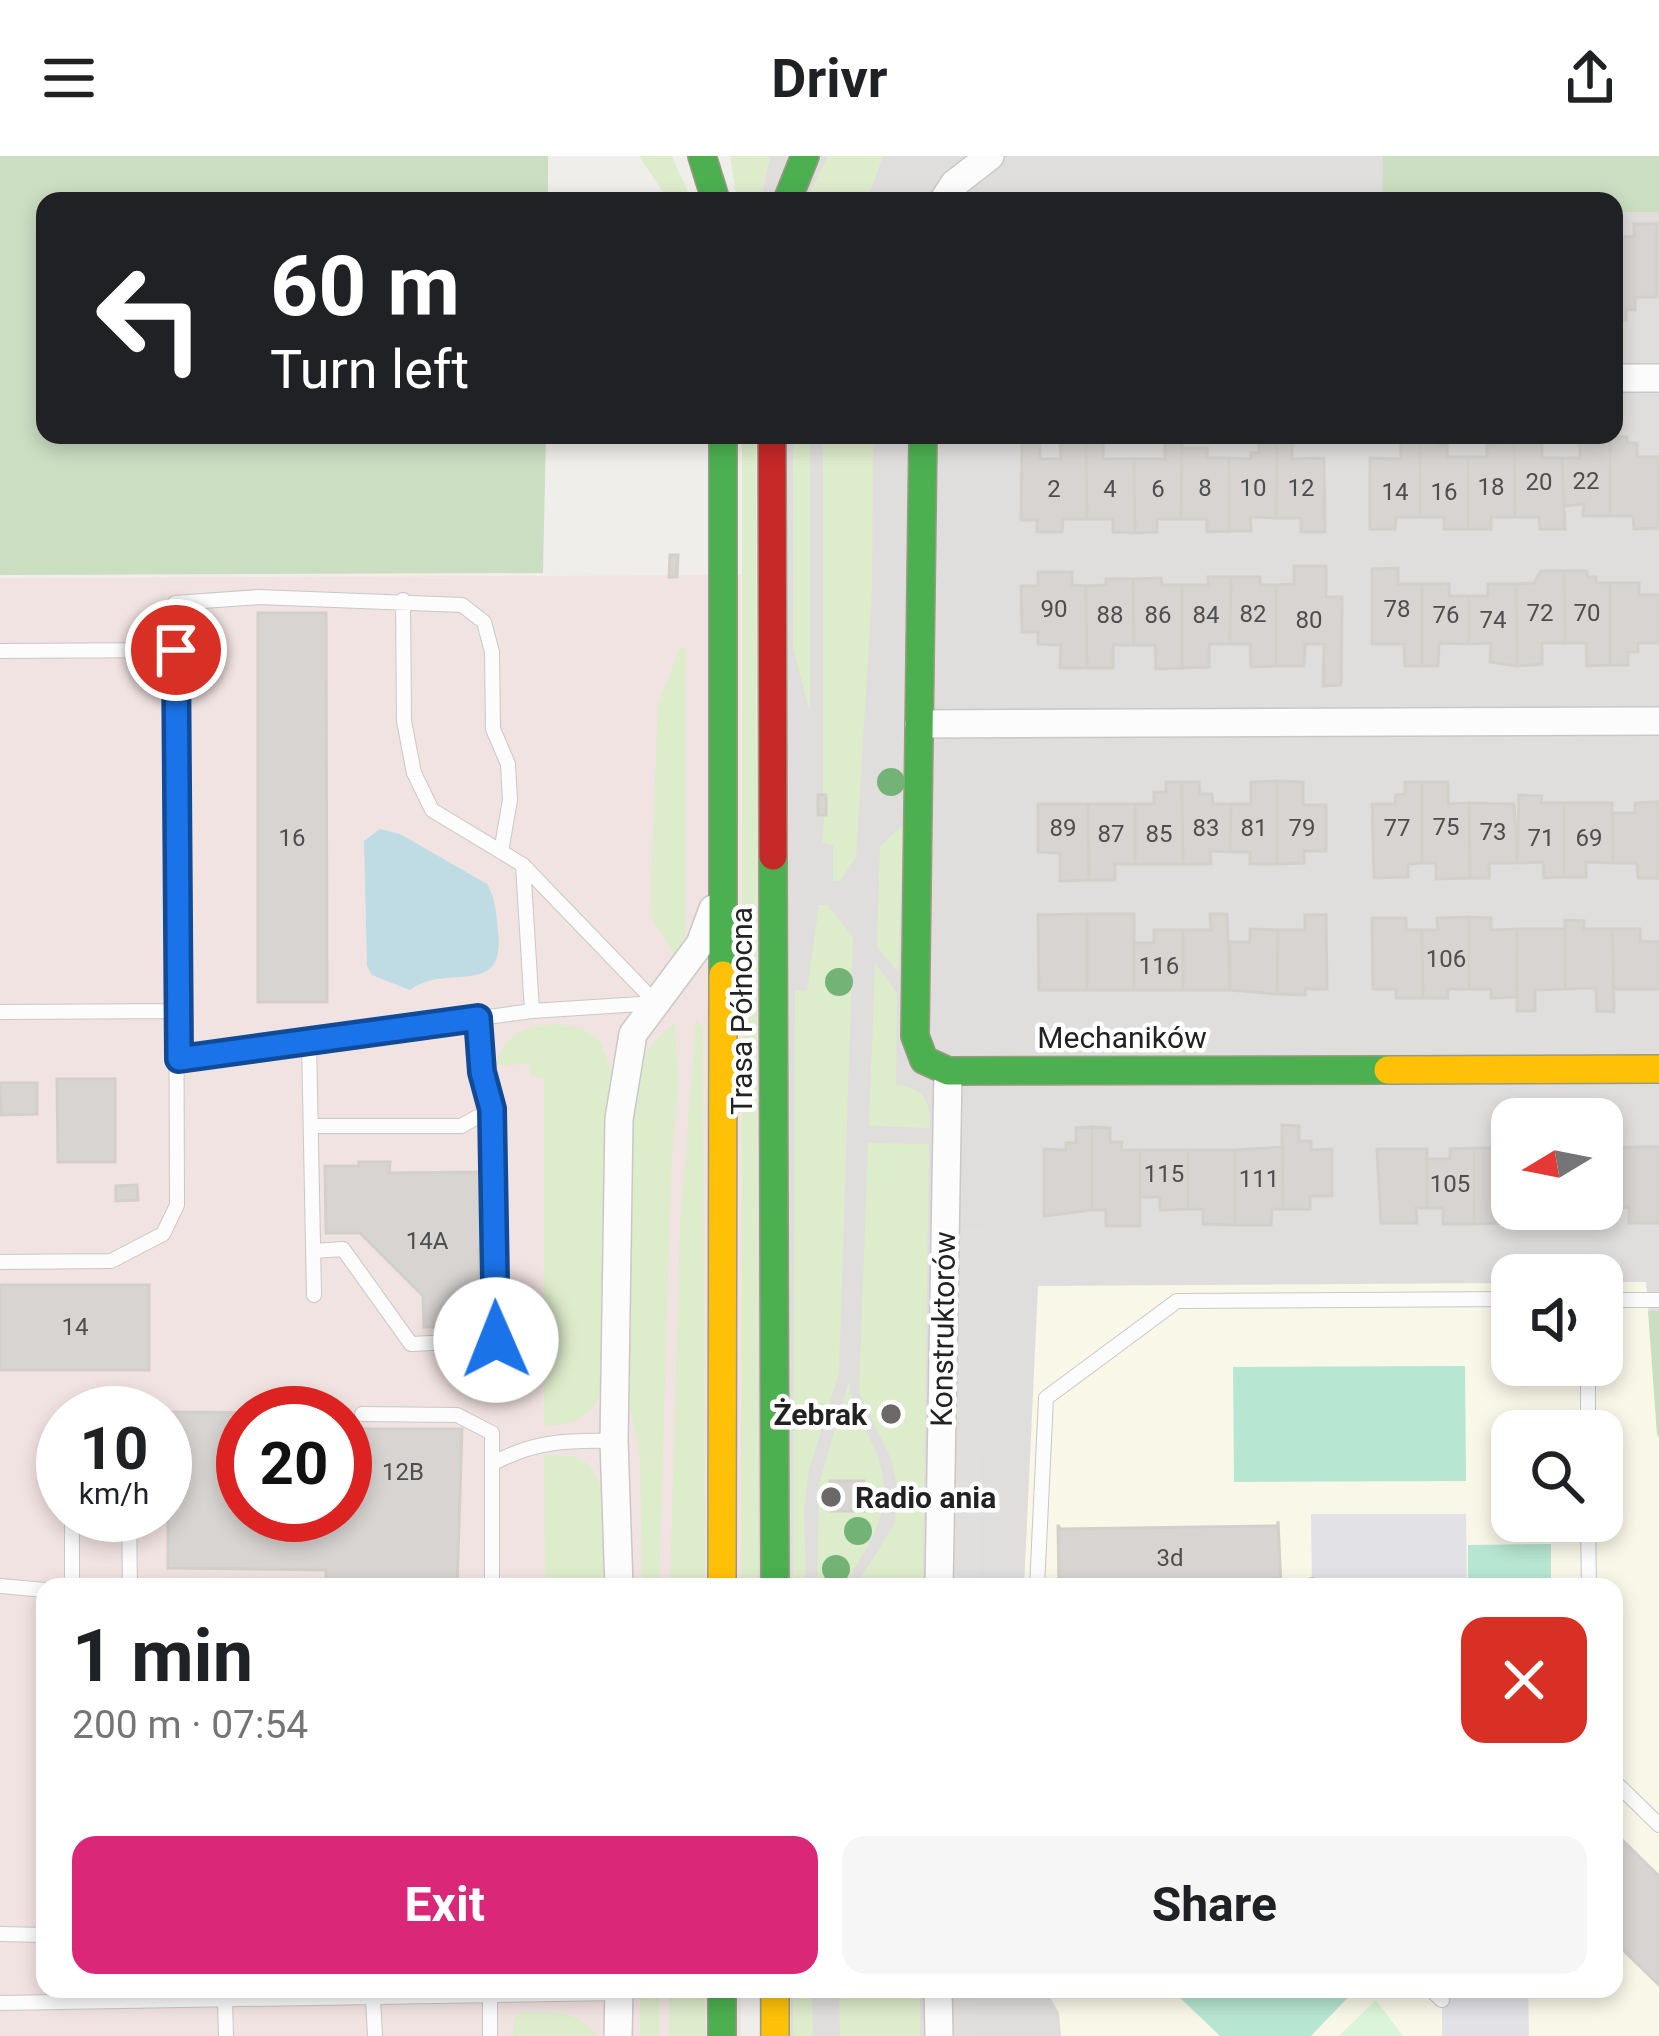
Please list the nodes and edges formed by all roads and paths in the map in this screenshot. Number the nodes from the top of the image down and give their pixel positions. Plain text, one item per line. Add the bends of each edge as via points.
1 (702, 156) edge
2 (805, 156) edge
3 (990, 156) edge
4 (713, 192) edge
5 (791, 192) edge
6 (949, 192) edge
7 (1623, 378) edge
8 (1659, 378) edge
9 (723, 444) edge
10 (772, 444) edge
11 (923, 444) edge
12 (403, 600) junction
13 (0, 650) edge
14 (176, 650) junction
15 (1659, 721) edge
16 (919, 724) junction
17 (501, 852) junction
18 (523, 865) junction
19 (722, 887) junction
20 (656, 1003) junction
21 (178, 1011) junction
22 (532, 1011) junction
23 (0, 1012) edge
24 (478, 1018) junction
25 (309, 1041) junction
26 (179, 1059) junction
27 (1659, 1069) edge
28 (948, 1071) junction
29 (492, 1109) junction
30 (311, 1126) junction
31 (313, 1251) junction
32 (0, 1262) edge
33 (314, 1295) dead end
34 (1491, 1299) edge
35 (1623, 1300) edge
36 (1659, 1300) edge
37 (372, 1414) edge
38 (614, 1441) junction
39 (492, 1464) junction
40 (72, 1542) edge
41 (129, 1542) edge
42 (1588, 1542) edge
43 (71, 1578) edge
44 (130, 1578) edge
45 (492, 1578) edge
46 (620, 1578) edge
47 (722, 1578) edge
48 (775, 1578) edge
49 (939, 1578) edge
50 (1037, 1578) edge
51 (1588, 1578) edge
52 (0, 1586) edge
53 (36, 1589) edge
54 (1623, 1790) edge
55 (1659, 1825) edge
56 (0, 1934) edge
57 (36, 1935) edge
58 (374, 1998) joint
59 (490, 1998) edge
60 (619, 1998) edge
61 (722, 1998) edge
62 (775, 1998) edge
63 (938, 1998) edge
64 (225, 2000) junction
65 (0, 2003) edge
66 (226, 2036) edge
67 (375, 2036) edge
68 (490, 2036) edge
69 (618, 2036) edge
70 (722, 2036) edge
71 (775, 2036) edge
72 (939, 2036) edge

1 - 4 main road
2 - 5 main road
3 - 6 street
7 - 8 street
9 - 19 main road, Trasa Północna
10 - 48 main road, Trasa Północna
11 - 16 main road
12 - 14 lane via 175,602
12 - 17 lane via 404,721 414,773 432,810
12 - 17 lane via 462,605 484,622 493,729 508,764
13 - 14 lane
14 - 21 lane
15 - 16 street
16 - 28 main road via 915,1036 925,1060
17 - 18 lane
18 - 20 lane
18 - 22 lane
19 - 20 street, Trasa Północna via 700,944
19 - 47 main road, Trasa Północna
20 - 22 lane
20 - 38 street, Trasa Północna via 633,1034 619,1119
21 - 23 lane
21 - 26 lane
22 - 24 lane
24 - 25 lane
24 - 29 lane
25 - 26 lane
25 - 30 lane
26 - 32 lane via 178,1205 163,1234 111,1261
27 - 28 main road, Mechaników
28 - 49 street, Konstruktorów
29 - 30 lane via 461,1126
29 - 31 lane via 496,1340 411,1344 343,1249
30 - 31 lane
31 - 33 lane
34 - 50 lane via 1178,1301 1046,1398
35 - 36 lane
37 - 39 lane via 457,1415 492,1433
38 - 39 lane via 544,1442
38 - 46 street, Trasa Północna
39 - 45 lane
40 - 43 lane
41 - 44 lane
42 - 51 lane
52 - 53 lane
54 - 55 lane
56 - 57 lane
58 - 64 lane
58 - 67 lane
59 - 68 lane
60 - 69 street
61 - 70 main road
62 - 71 main road
63 - 72 street
64 - 65 lane
64 - 66 lane

